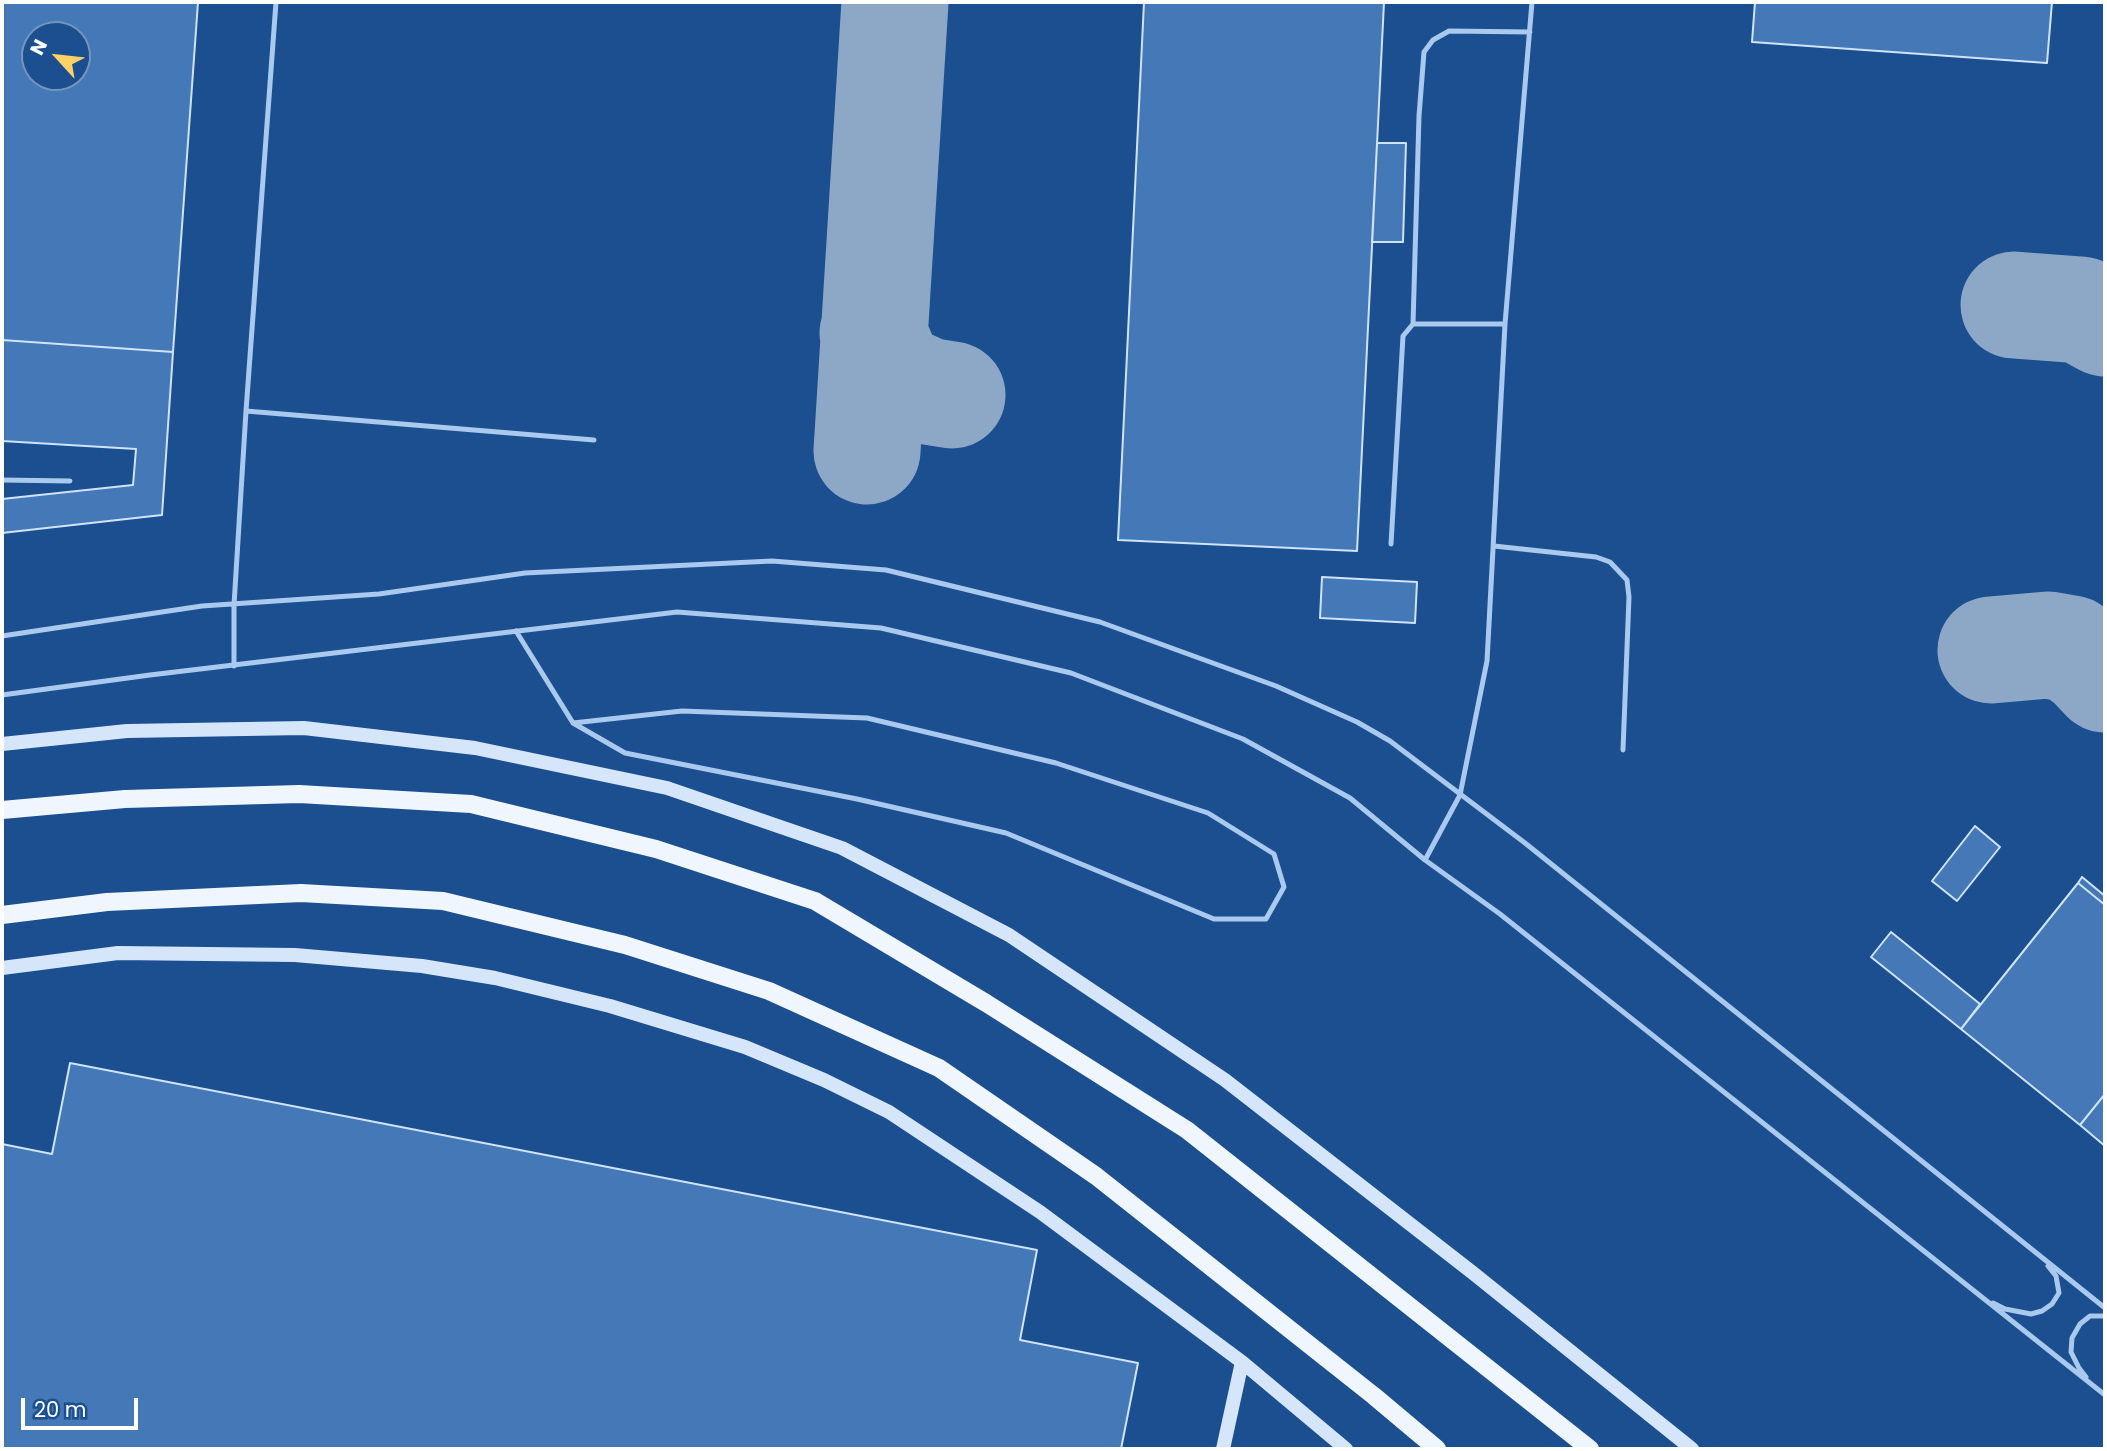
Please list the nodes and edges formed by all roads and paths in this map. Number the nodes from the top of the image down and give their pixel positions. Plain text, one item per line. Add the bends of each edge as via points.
1 (276, 2) edge
2 (1532, 2) edge
3 (1530, 32) junction
4 (1413, 324) junction
5 (1505, 324) junction
6 (246, 411) junction
7 (594, 440) dead end
8 (2, 480) edge
9 (70, 481) dead end
10 (1391, 544) dead end
11 (1494, 546) junction
12 (234, 605) junction
13 (516, 631) junction
14 (2, 636) edge
15 (234, 666) junction
16 (2, 695) edge
17 (573, 723) junction
18 (2, 744) edge
19 (1623, 750) dead end
20 (1460, 795) junction
21 (2, 810) edge
22 (1426, 860) junction
23 (2, 915) edge
24 (2, 968) edge
25 (2043, 1258) junction
26 (1984, 1299) junction
27 (2105, 1308) edge
28 (2105, 1316) edge
29 (1242, 1362) junction
30 (2094, 1386) junction
31 (2105, 1395) edge
32 (1223, 1449) edge
33 (1346, 1449) edge
34 (1437, 1449) edge
35 (1590, 1449) edge
36 (1692, 1449) edge

1 - 6 lane
2 - 3 lane
3 - 4 lane via 1449,31 1424,52
3 - 5 lane
4 - 5 lane
4 - 10 lane via 1403,335
5 - 11 lane
6 - 7 lane
6 - 12 lane
8 - 9 lane
11 - 19 lane via 1596,558 1610,562 1627,580
11 - 20 lane via 1487,661
12 - 14 lane
12 - 15 lane
12 - 20 lane via 379,594 524,573 772,561 886,570 1100,622 1276,686 1390,741
13 - 15 lane
13 - 17 lane
13 - 22 lane via 677,612 881,628 1071,673 1243,740 1329,785
15 - 16 lane
17 - 17 lane via 625,753 1006,833 1214,919 1266,919 1284,887 1274,854 1208,813 1056,763 867,718 682,711
18 - 36 street via 127,731 304,728 475,748 667,788 842,848 1009,935 1225,1080
20 - 22 lane
20 - 25 lane
21 - 35 main road via 125,799 299,794 471,804 656,849 815,901 1187,1130
22 - 26 lane
23 - 34 main road via 107,902 301,893 443,901 625,945 769,991 939,1069 1096,1176
24 - 29 street via 118,953 295,955 422,967 495,978 610,1006 745,1047 889,1112 1040,1212
25 - 26 lane via 2056,1276 2059,1293 2042,1311 2017,1312
25 - 27 lane
26 - 30 lane
28 - 30 lane via 2090,1316 2072,1338 2071,1352
29 - 32 street
29 - 33 street
30 - 31 lane

